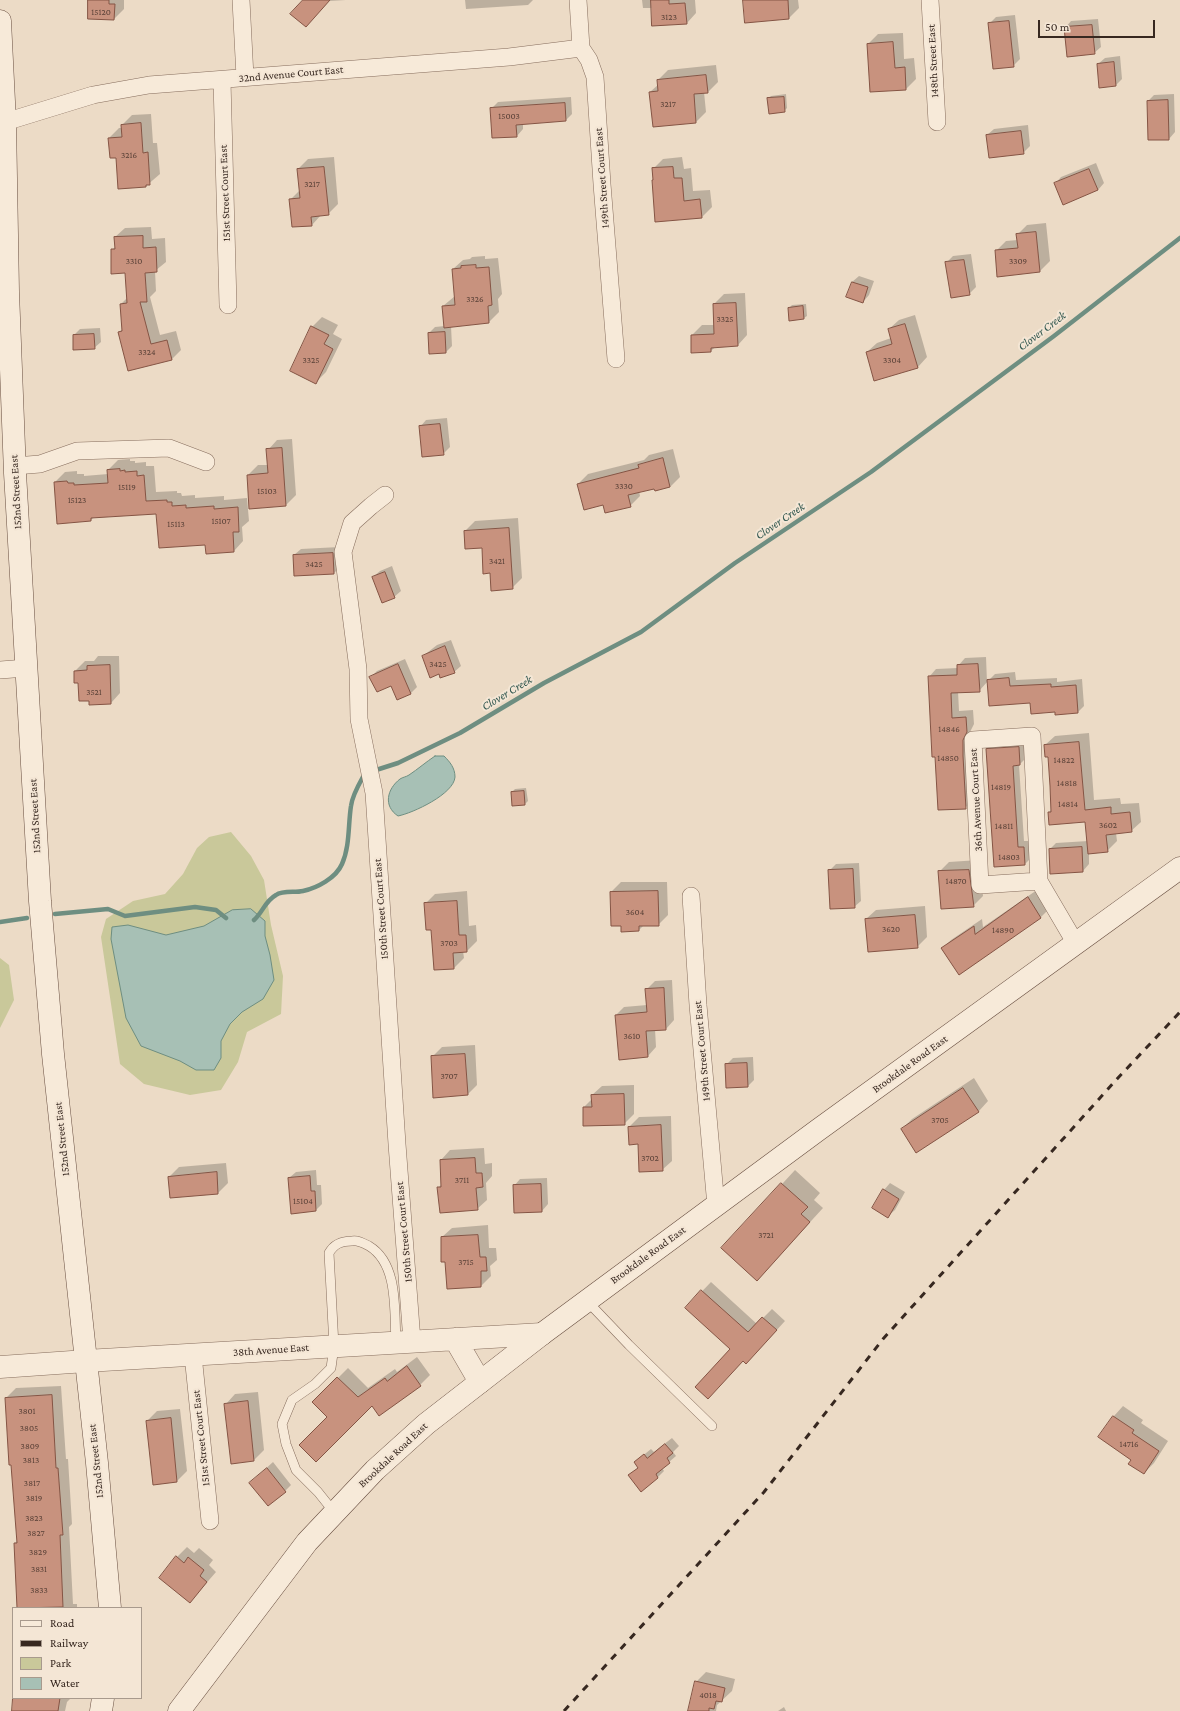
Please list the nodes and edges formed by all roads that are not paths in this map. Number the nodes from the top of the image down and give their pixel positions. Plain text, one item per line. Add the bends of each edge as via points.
1 (241, 0) edge
2 (578, 0) edge
3 (930, 0) edge
4 (0, 21) edge
5 (581, 48) junction
6 (245, 77) junction
7 (222, 80) junction
8 (5, 122) junction
9 (937, 122) dead end
10 (4, 292) edge
11 (228, 305) dead end
12 (616, 359) dead end
13 (206, 462) dead end
14 (15, 466) junction
15 (385, 495) dead end
16 (26, 668) junction
17 (0, 670) edge
18 (1180, 868) edge
19 (1039, 881) junction
20 (691, 896) dead end
21 (1076, 944) junction
22 (716, 1206) junction
23 (587, 1301) junction
24 (542, 1334) junction
25 (455, 1338) junction
26 (404, 1342) junction
27 (334, 1346) junction
28 (193, 1355) junction
29 (86, 1361) junction
30 (0, 1367) edge
31 (480, 1382) junction
32 (712, 1426) dead end
33 (334, 1512) junction
34 (210, 1521) dead end
35 (110, 1607) edge
36 (103, 1699) edge
37 (102, 1711) edge
38 (179, 1711) edge

1 - 6 street
2 - 5 street, 149th Street Court East
3 - 9 street, 148th Street East
4 - 8 main road, 152nd Street East
5 - 6 street, 32nd Avenue Court East via 509,57
5 - 12 street, 149th Street Court East via 595,77
6 - 7 street, 32nd Avenue Court East
7 - 8 street, 32nd Avenue Court East via 149,85 93,95
7 - 11 street, 151st Street Court East
8 - 10 main road, 152nd Street East
10 - 14 main road, 152nd Street East
13 - 14 street via 169,448 77,452 40,464
14 - 16 main road, 152nd Street East
15 - 26 street, 150th Street Court East via 352,523 343,552 358,669 359,718 374,793 397,1144
16 - 17 street
16 - 29 main road, 152nd Street East via 40,901 53,1054
18 - 21 main road, Brookdale Road East
19 - 19 street, 36th Avenue Court East via 1032,736 973,740 980,886
19 - 21 street, 36th Avenue Court East
20 - 22 street, 149th Street Court East
21 - 22 main road, Brookdale Road East
22 - 23 main road, Brookdale Road East
23 - 24 main road, Brookdale Road East
23 - 32 lane
24 - 25 main road, 38th Avenue East
24 - 31 main road, Brookdale Road East
25 - 26 main road, 38th Avenue East
25 - 31 main road
26 - 27 main road, 38th Avenue East
26 - 27 lane via 390,1275 385,1264 379,1255 356,1240 338,1243 329,1253
27 - 28 main road, 38th Avenue East
27 - 33 lane via 331,1368 315,1384 292,1400 282,1424 296,1470
28 - 29 main road, 38th Avenue East
28 - 34 street, 151st Street Court East
29 - 30 main road, 38th Avenue East
29 - 35 main road, 152nd Street East
31 - 33 main road, Brookdale Road East via 426,1424 375,1470
33 - 38 main road, Brookdale Road East via 307,1542
36 - 37 main road

